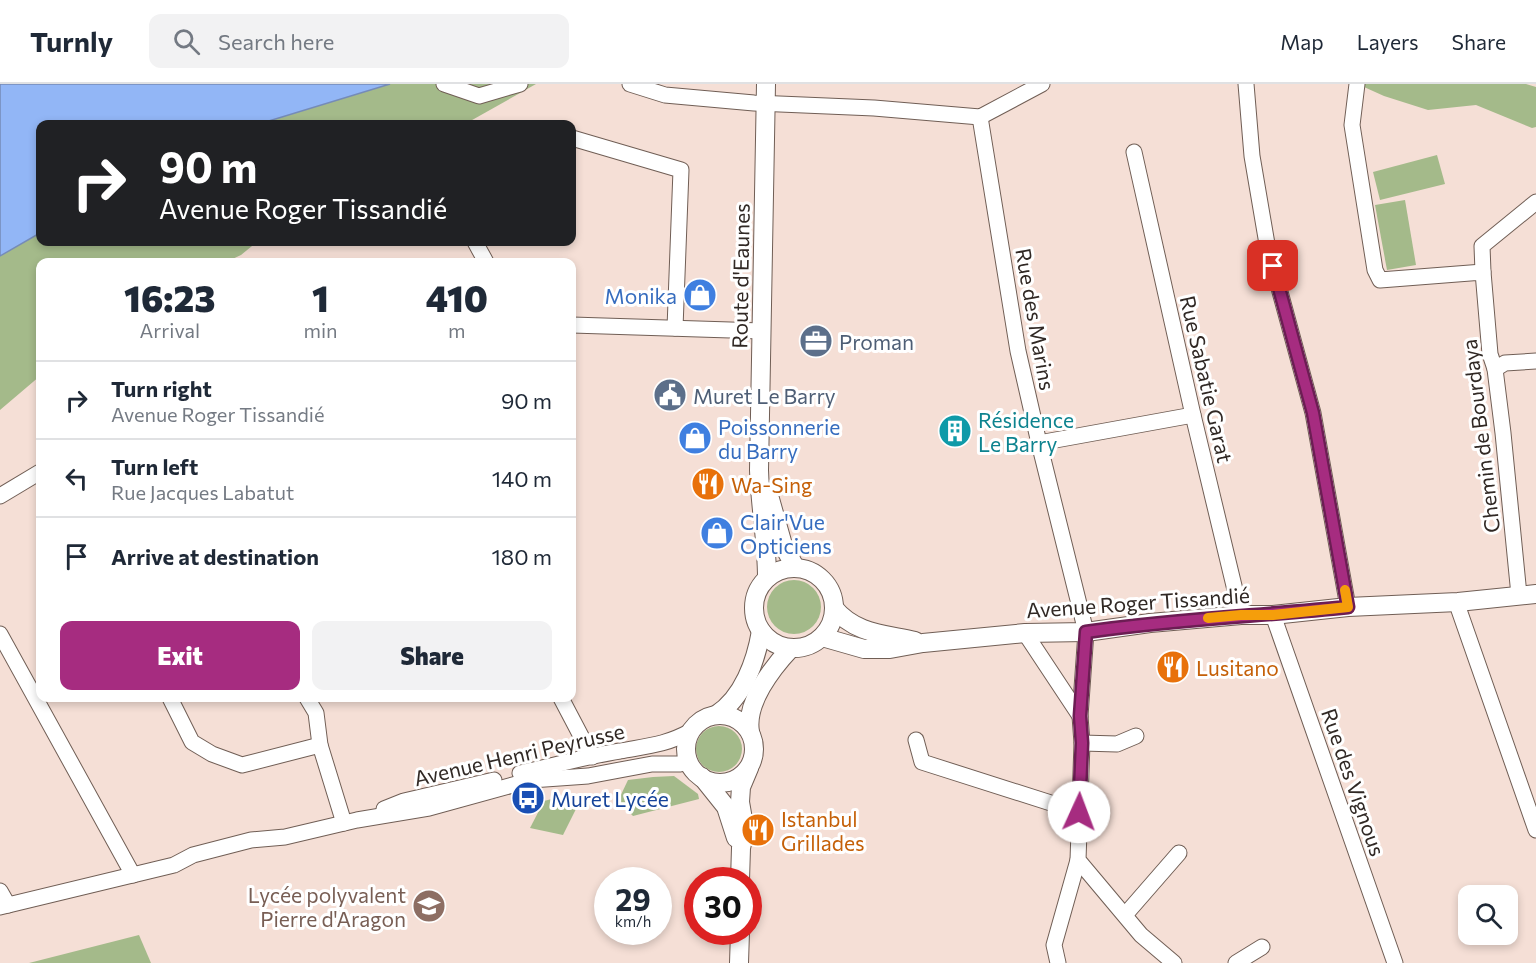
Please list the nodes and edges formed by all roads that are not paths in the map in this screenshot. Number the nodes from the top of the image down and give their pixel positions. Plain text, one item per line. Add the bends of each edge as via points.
1 (444, 84) edge
2 (520, 84) edge
3 (630, 84) edge
4 (766, 84) edge
5 (1041, 84) edge
6 (1246, 84) edge
7 (1357, 84) edge
8 (766, 103) junction
9 (980, 117) junction
10 (576, 139) edge
11 (1134, 152) dead end
12 (1536, 202) edge
13 (1484, 272) junction
14 (576, 325) edge
15 (675, 328) junction
16 (762, 331) junction
17 (1536, 361) edge
18 (1495, 369) junction
19 (1193, 415) junction
20 (1039, 443) junction
21 (759, 470) junction
22 (36, 474) edge
23 (0, 496) edge
24 (795, 567) junction
25 (767, 578) junction
26 (1528, 594) edge
27 (1458, 602) junction
28 (1348, 607) junction
29 (834, 608) junction
30 (1241, 615) junction
31 (1273, 615) junction
32 (761, 631) junction
33 (1086, 632) junction
34 (1024, 633) junction
35 (0, 634) edge
36 (822, 637) junction
37 (923, 643) junction
38 (791, 648) junction
39 (36, 699) edge
40 (38, 702) edge
41 (172, 702) edge
42 (309, 702) edge
43 (563, 702) edge
44 (716, 715) junction
45 (1080, 716) junction
46 (691, 731) junction
47 (750, 732) junction
48 (1136, 736) dead end
49 (916, 740) dead end
50 (1082, 743) junction
51 (320, 744) junction
52 (592, 757) junction
53 (689, 762) junction
54 (749, 766) junction
55 (702, 777) junction
56 (1079, 812) junction
57 (350, 822) junction
58 (1536, 830) edge
59 (741, 848) junction
60 (1179, 852) dead end
61 (1078, 860) junction
62 (740, 867) edge
63 (133, 875) junction
64 (0, 891) edge
65 (4, 906) edge
66 (1125, 915) junction
67 (740, 945) edge
68 (1262, 947) dead end
69 (739, 963) edge
70 (1058, 963) edge
71 (1174, 963) edge
72 (1236, 963) edge
73 (1395, 963) edge

1 - 2 street via 479,96
3 - 8 street via 664,95
4 - 8 main road, Route d'Eaunes
5 - 9 street
6 - 28 street via 1252,156 1268,244 1313,413
7 - 13 street via 1352,125 1375,270 1380,280
8 - 9 street
8 - 16 main road, Route d'Eaunes
9 - 20 street, Rue des Marins via 1018,351
10 - 15 street via 681,170
11 - 19 street, Rue Sabatie Garat
12 - 13 street, Chemin de Bourdaya via 1482,246
13 - 18 street, Chemin de Bourdaya via 1490,354
14 - 15 street
15 - 16 street
16 - 21 main road, Route d'Eaunes
17 - 18 street via 1504,363
18 - 26 street, Chemin de Bourdaya
19 - 20 street
19 - 30 street, Rue Sabatie Garat
20 - 33 street, Rue des Marins
21 - 24 main road, Route d'Eaunes via 783,545
21 - 25 main road, Route d'Eaunes
22 - 23 street
24 - 25 main road
24 - 29 main road via 812,572 827,584
25 - 32 main road via 754,603
26 - 27 main road, Avenue Roger Tissandié
27 - 28 main road, Avenue Roger Tissandié
27 - 58 street
28 - 31 main road, Avenue Roger Tissandié
29 - 36 main road via 832,621
29 - 37 main road, Avenue Roger Tissandié via 853,626
30 - 31 main road, Avenue Roger Tissandié
30 - 33 main road, Avenue Roger Tissandié
31 - 73 street, Rue des Vignous
32 - 38 main road via 776,644
32 - 44 main road via 757,655 736,696
33 - 34 main road, Avenue Roger Tissandié
33 - 45 street, Rue des Marins
34 - 37 main road, Avenue Roger Tissandié
34 - 45 street
35 - 39 street
36 - 37 main road, Avenue Roger Tissandié via 864,649
36 - 38 main road via 805,647
38 - 47 main road via 776,665 753,705 748,722
40 - 63 street
41 - 51 street via 192,742 242,765
42 - 51 street via 316,713
43 - 52 street
44 - 46 main road via 704,719
44 - 47 main road via 738,719
45 - 50 street, Rue des Marins
46 - 52 street, Avenue Henri Peyrusse via 674,741
46 - 53 main road via 686,746
47 - 54 main road via 754,749
48 - 50 street via 1117,744
49 - 56 street via 922,762
50 - 56 street, Rue des Marins
51 - 57 street
52 - 57 street, Avenue Henri Peyrusse via 404,801
53 - 55 main road
53 - 57 street, Avenue Henri Peyrusse via 531,780 429,808
54 - 55 main road via 728,782
54 - 59 main road via 741,787 745,831
55 - 59 main road via 726,807
56 - 61 street, Rue des Marins
57 - 63 street, Avenue Henri Peyrusse via 285,837 254,850
59 - 62 main road
60 - 66 street
61 - 66 street
61 - 70 street, Rue des Marins via 1054,945
63 - 65 street, Avenue Henri Peyrusse
64 - 65 street
66 - 71 street
67 - 69 main road
68 - 72 street

